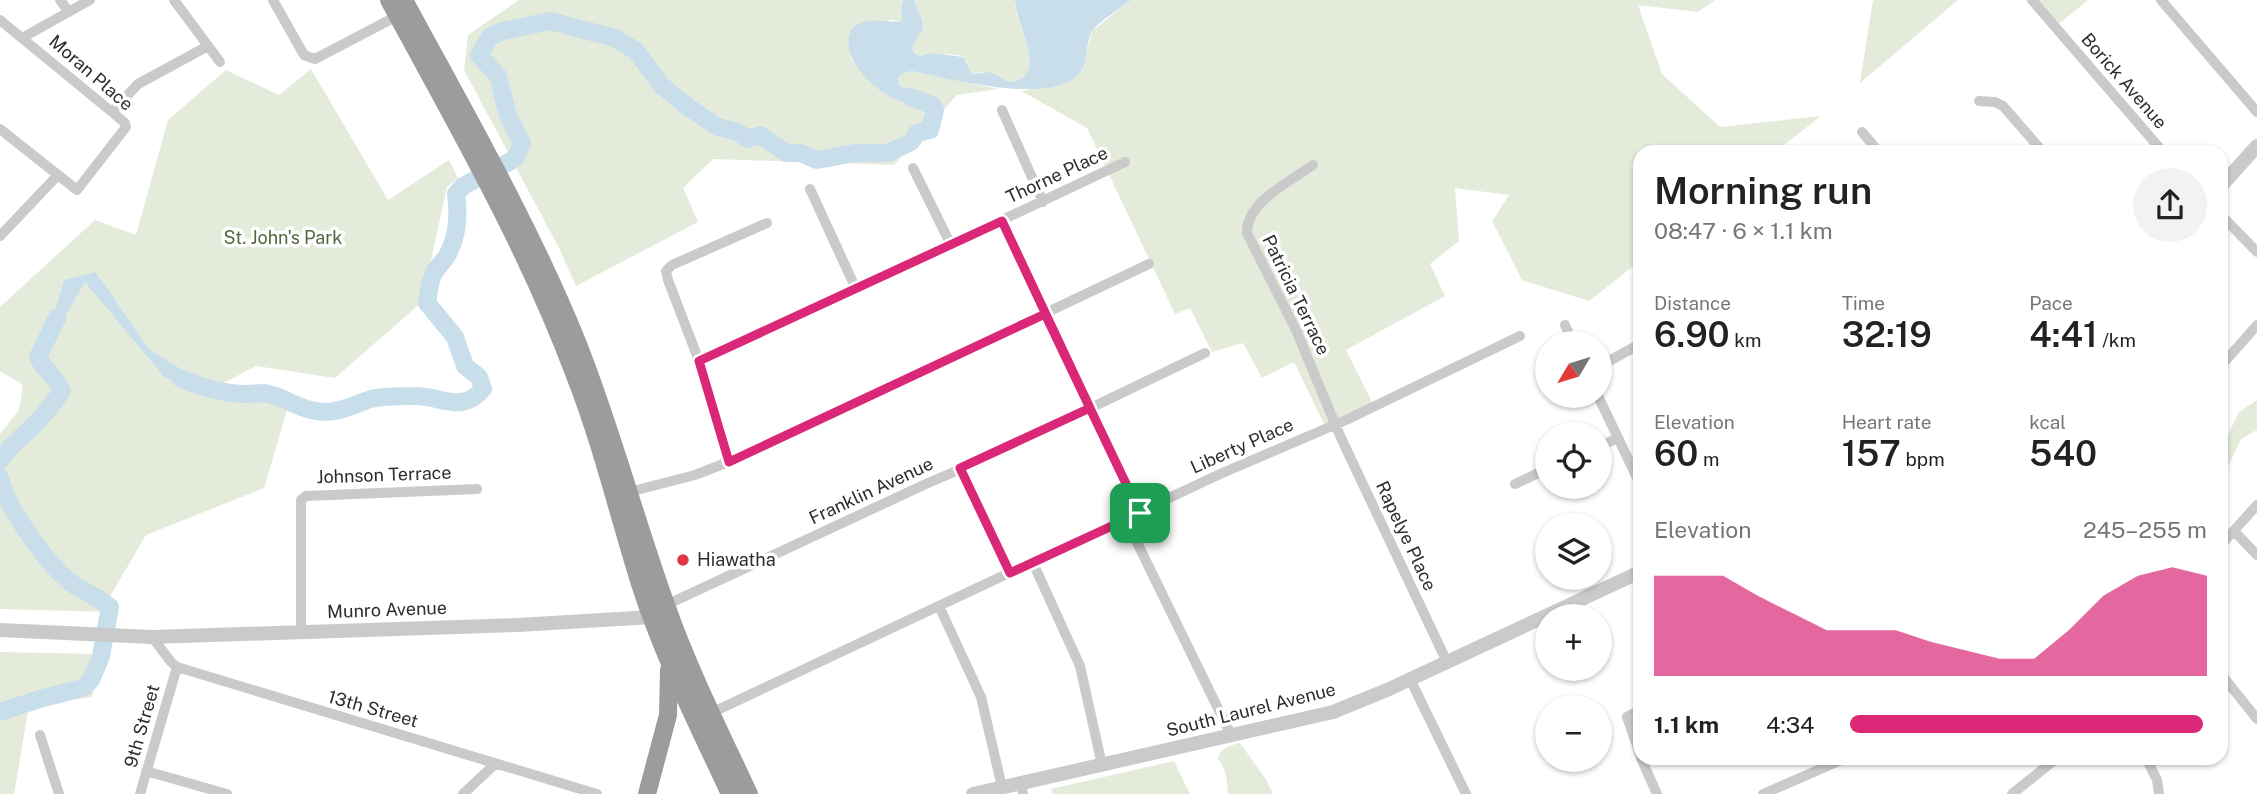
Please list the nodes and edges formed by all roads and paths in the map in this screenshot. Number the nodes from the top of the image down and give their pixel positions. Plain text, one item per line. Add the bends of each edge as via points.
1 (60, 0) edge
2 (90, 0) edge
3 (174, 0) edge
4 (273, 0) edge
5 (2032, 0) edge
6 (2161, 0) edge
7 (396, 5) edge
8 (69, 12) junction
9 (0, 20) edge
10 (22, 38) junction
11 (208, 46) junction
12 (220, 62) dead end
13 (1979, 101) dead end
14 (1002, 110) dead end
15 (112, 112) junction
16 (2257, 112) edge
17 (0, 129) edge
18 (1862, 132) dead end
19 (1873, 145) edge
20 (2037, 145) edge
21 (2157, 145) edge
22 (2257, 146) edge
23 (1125, 162) dead end
24 (1313, 165) dead end
25 (913, 168) dead end
26 (58, 175) junction
27 (2228, 178) edge
28 (493, 179) junction
29 (810, 189) dead end
30 (1043, 202) junction
31 (1002, 221) junction
32 (2228, 222) edge
33 (767, 223) dead end
34 (0, 236) edge
35 (951, 245) junction
36 (2257, 252) edge
37 (1149, 264) dead end
38 (856, 289) junction
39 (1045, 314) junction
40 (1565, 325) dead end
41 (2257, 325) edge
42 (1568, 331) edge
43 (1520, 336) dead end
44 (1633, 348) edge
45 (1205, 354) dead end
46 (2228, 358) edge
47 (1612, 359) edge
48 (699, 361) junction
49 (1090, 408) junction
50 (1604, 408) edge
51 (1336, 424) junction
52 (1618, 438) junction
53 (1612, 441) edge
54 (729, 462) junction
55 (960, 468) junction
56 (1633, 469) edge
57 (1535, 475) edge
58 (1516, 484) dead end
59 (477, 489) dead end
60 (629, 492) junction
61 (2257, 505) edge
62 (1140, 513) junction
63 (1126, 520) junction
64 (2234, 531) junction
65 (2228, 537) edge
66 (2257, 555) edge
67 (1033, 563) junction
68 (1010, 573) junction
69 (1633, 575) edge
70 (666, 605) junction
71 (939, 606) junction
72 (652, 618) junction
73 (0, 630) edge
74 (301, 633) junction
75 (152, 637) junction
76 (668, 659) junction
77 (1447, 662) junction
78 (177, 667) junction
79 (1410, 679) junction
80 (2228, 683) edge
81 (711, 713) junction
82 (1633, 714) edge
83 (2257, 719) edge
84 (1633, 734) edge
85 (40, 735) dead end
86 (1231, 735) junction
87 (495, 764) junction
88 (1102, 765) junction
89 (1645, 765) edge
90 (1828, 765) edge
91 (2048, 765) edge
92 (2150, 765) edge
93 (146, 771) junction
94 (1002, 787) junction
95 (1022, 789) edge
96 (59, 794) edge
97 (140, 794) edge
98 (227, 794) edge
99 (463, 794) edge
100 (597, 794) edge
101 (647, 794) edge
102 (730, 794) edge
103 (749, 794) edge
104 (973, 794) edge
105 (1466, 794) edge
106 (1657, 794) edge
107 (1763, 794) edge
108 (2012, 794) edge
109 (2159, 794) edge

1 - 8 street
2 - 8 street
3 - 11 street
4 - 7 street via 304,55 311,59
5 - 21 street, Borick Avenue
6 - 16 street
7 - 28 highway
8 - 10 street
9 - 10 street, Moran Place
10 - 15 street, Moran Place
11 - 12 street
11 - 15 street via 138,85
13 - 20 street via 2003,106
14 - 30 street
15 - 26 street, Moran Place via 126,127 77,190
17 - 26 street
18 - 19 street
22 - 27 street
23 - 30 street, Thorne Place
24 - 51 street, Patricia Terrace via 1256,206 1247,233
25 - 35 street
26 - 34 street
28 - 60 highway via 533,242 579,345
28 - 72 highway via 575,374
29 - 38 street
30 - 31 street, Thorne Place
31 - 35 street, Thorne Place
31 - 39 street
32 - 36 street
33 - 48 street via 666,271
35 - 38 street, Thorne Place
37 - 39 street
38 - 48 street, Thorne Place
39 - 49 street
39 - 54 street
40 - 42 street
41 - 46 street
43 - 51 street, Liberty Place
44 - 47 street
45 - 49 street, Franklin Avenue
48 - 54 street
49 - 55 street, Franklin Avenue
49 - 62 street
50 - 52 street
51 - 62 street, Liberty Place
51 - 77 street, Rapelye Place
52 - 53 street
52 - 56 street
54 - 60 street
55 - 68 street
55 - 70 street, Franklin Avenue
57 - 58 street
59 - 74 street, Johnson Terrace via 306,496 302,500
60 - 70 highway
61 - 64 street
62 - 63 street, Liberty Place
63 - 67 street, Liberty Place
63 - 86 street
64 - 65 street
64 - 66 street
67 - 68 street, Liberty Place
67 - 88 street via 1080,666
68 - 71 street, Liberty Place
69 - 77 street, South Laurel Avenue
70 - 81 highway
71 - 81 street, Liberty Place
71 - 94 street via 981,697
72 - 74 street, Munro Avenue
72 - 76 highway
73 - 75 street, Munro Avenue
74 - 75 street, Munro Avenue
75 - 78 street
76 - 101 highway via 668,715
76 - 102 highway
77 - 79 street, South Laurel Avenue
78 - 87 street, 13th Street
78 - 93 street, 9th Street
79 - 86 street, South Laurel Avenue via 1333,712
79 - 105 street
80 - 83 street
81 - 103 highway
82 - 84 street via 1627,717
85 - 96 street
86 - 88 street, South Laurel Avenue
87 - 99 street
87 - 100 street, 13th Street
88 - 95 street, South Laurel Avenue
89 - 106 street
90 - 107 street
91 - 108 street
92 - 109 street
93 - 97 street, 9th Street
93 - 98 street
94 - 95 street, South Laurel Avenue
94 - 104 street, South Laurel Avenue

